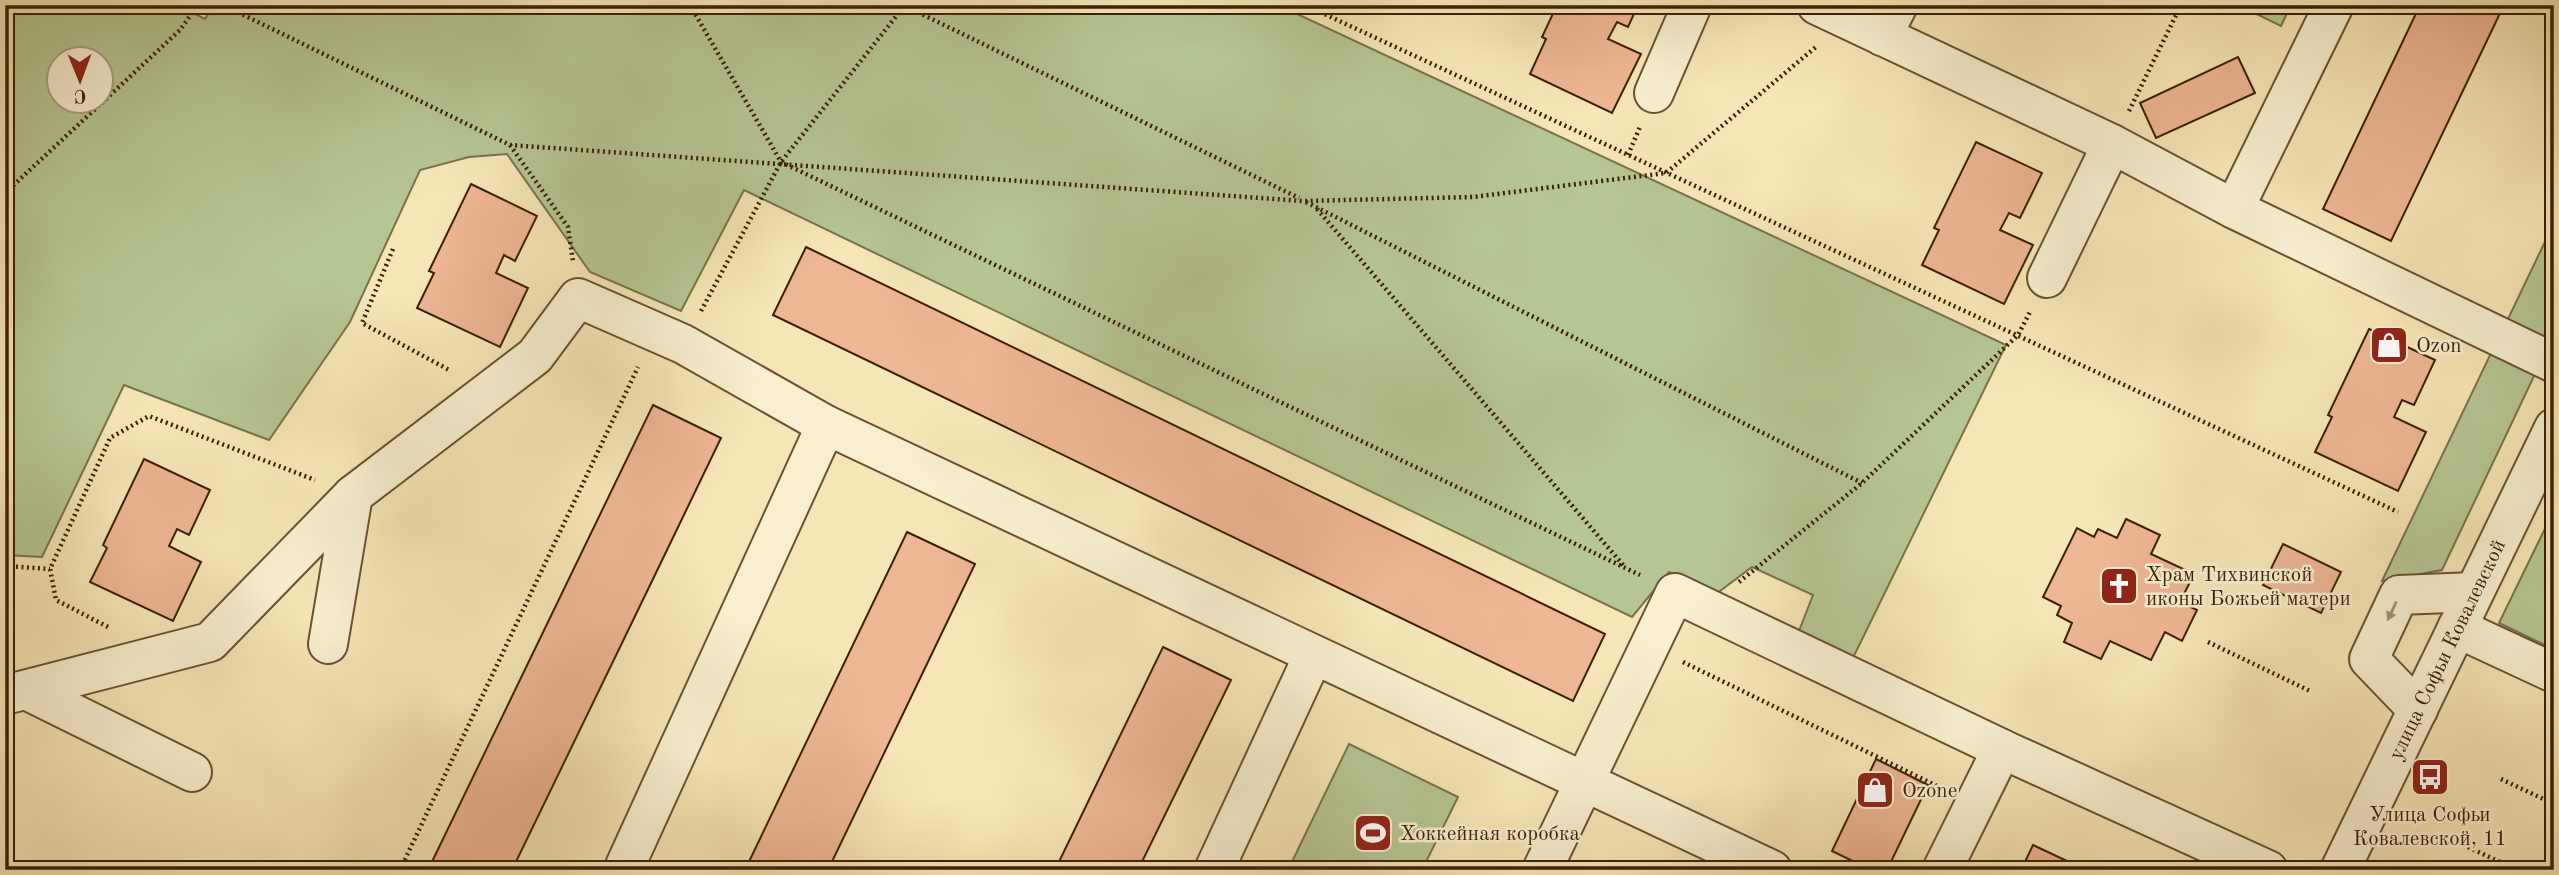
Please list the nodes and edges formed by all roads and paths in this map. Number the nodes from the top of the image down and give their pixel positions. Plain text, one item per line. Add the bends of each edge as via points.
1 (198, 5) edge
2 (223, 5) edge
3 (690, 5) edge
4 (904, 5) edge
5 (1305, 5) edge
6 (1692, 5) edge
7 (2181, 5) edge
8 (2334, 5) edge
9 (1861, 17) edge
10 (1654, 93) dead end
11 (2112, 144) junction
12 (510, 145) junction
13 (781, 162) junction
14 (1666, 173) junction
15 (5, 193) edge
16 (1303, 201) junction
17 (1315, 206) junction
18 (2234, 209) junction
19 (393, 249) dead end
20 (2047, 278) joint
21 (578, 298) junction
22 (2018, 335) junction
23 (669, 338) junction
24 (2554, 363) edge
25 (488, 392) junction
26 (825, 425) junction
27 (2554, 428) edge
28 (1862, 483) junction
29 (353, 495) junction
30 (2398, 512) dead end
31 (5, 566) edge
32 (50, 569) junction
33 (1626, 569) junction
34 (2474, 592) junction
35 (1692, 600) junction
36 (2457, 628) junction
37 (2208, 642) dead end
38 (328, 644) dead end
39 (1649, 646) junction
40 (162, 654) junction
41 (1313, 656) junction
42 (2554, 673) edge
43 (15, 692) edge
44 (2312, 692) dead end
45 (2418, 710) junction
46 (2002, 748) junction
47 (192, 772) dead end
48 (2501, 779) dead end
49 (1583, 782) junction
50 (1975, 804) junction
51 (2554, 804) edge
52 (2468, 847) dead end
53 (625, 866) dead end
54 (400, 870) edge
55 (1214, 870) edge
56 (1542, 870) edge
57 (1772, 870) edge
58 (1941, 870) edge
59 (2268, 870) edge
60 (2340, 870) edge
61 (2517, 870) edge

1 - 15 path via 180,30
2 - 12 path
3 - 13 path
4 - 13 path
4 - 16 path
5 - 14 path
6 - 10 street
7 - 11 path
8 - 18 street
9 - 11 street
9 - 14 path
11 - 18 street
11 - 20 street
12 - 13 path
12 - 21 path via 568,227
13 - 16 path
13 - 23 path
13 - 33 path
14 - 16 path via 1473,197
14 - 22 path
16 - 17 path
17 - 28 path
17 - 33 path
18 - 24 street
19 - 25 path via 362,323
20 - 22 path
21 - 23 street
21 - 25 street via 535,356
22 - 28 path
22 - 30 path
23 - 26 street
23 - 54 path
25 - 29 street
26 - 41 street
26 - 53 street
27 - 34 street, улица Софьи Ковалевской
28 - 35 path
29 - 32 path via 149,416 110,438
29 - 38 street
29 - 40 street via 209,642
31 - 32 path
32 - 40 path via 56,600
33 - 35 path
34 - 36 street, улица Софьи Ковалевской
34 -> 45 street via 2399,595 2369,659
35 - 39 street
35 - 46 street
36 - 42 street
36 - 45 street, улица Софьи Ковалевской
37 - 44 path
39 - 49 street
39 - 50 path
40 - 43 street
41 - 49 street
41 - 55 street
43 - 47 street
45 - 60 street, улица Софьи Ковалевской
46 - 50 street
46 - 59 street
48 - 51 path
49 - 56 street
49 - 57 street
50 - 58 street
52 - 61 path

